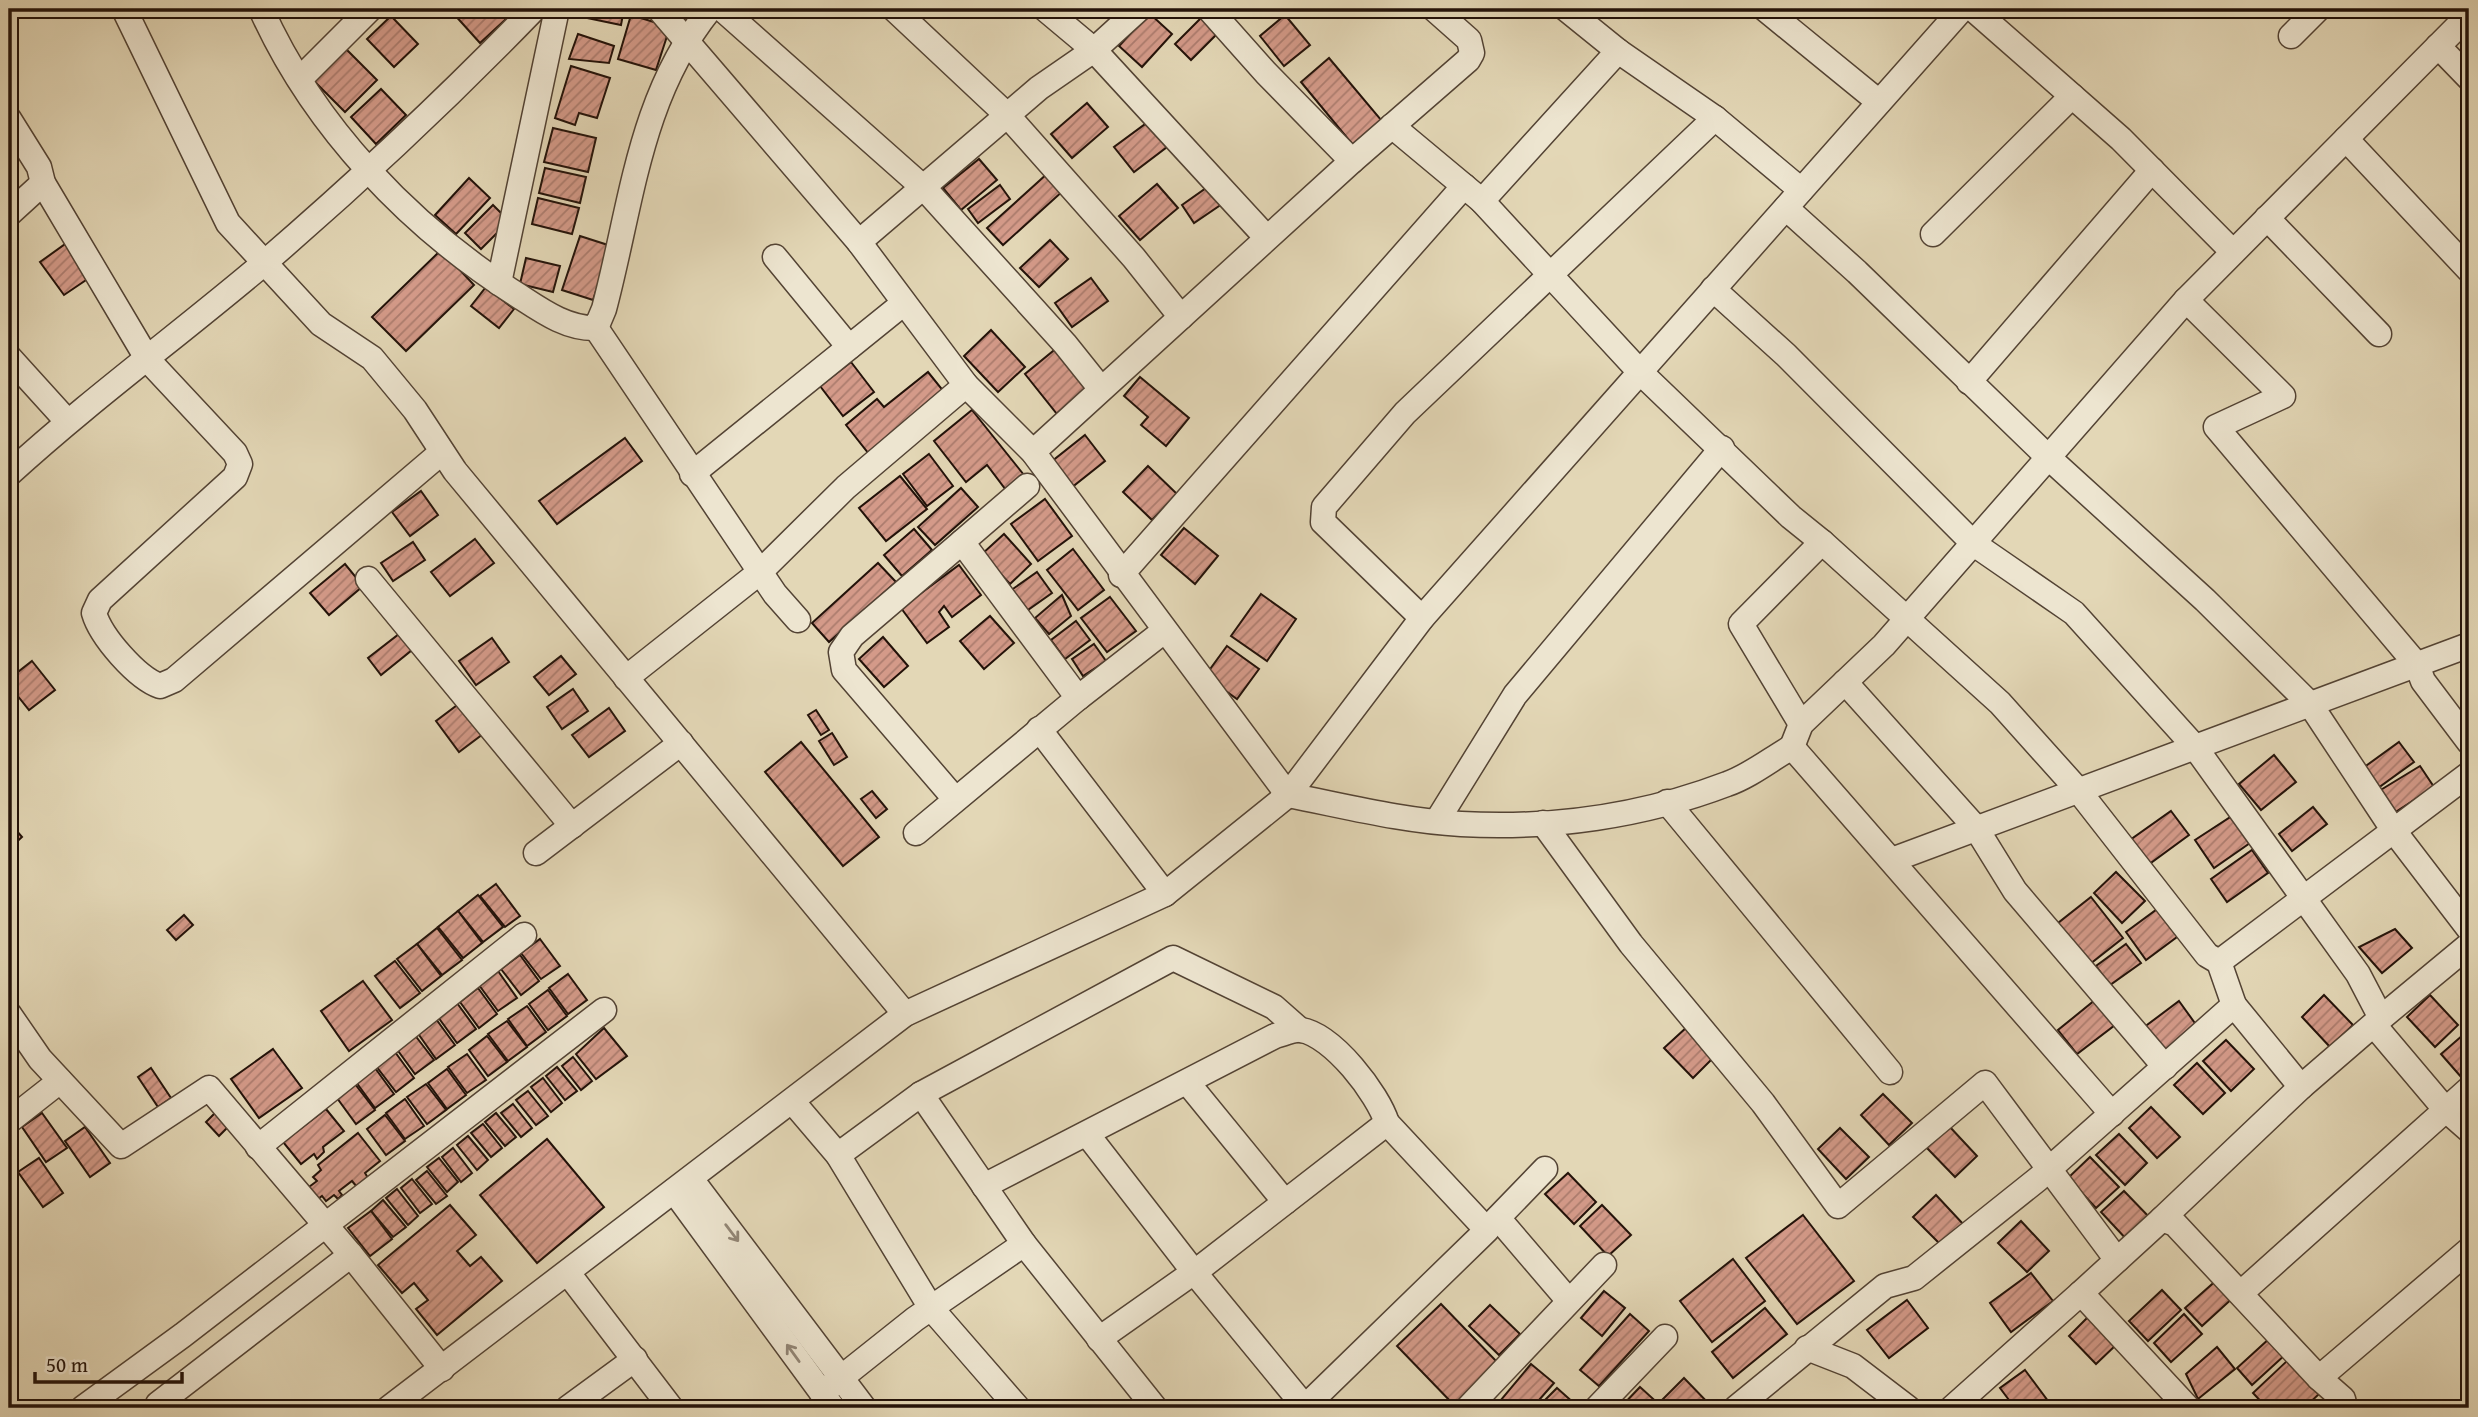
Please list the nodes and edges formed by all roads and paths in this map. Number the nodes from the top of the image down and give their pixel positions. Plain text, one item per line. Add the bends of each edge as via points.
1 (124, 9) edge
2 (261, 9) edge
3 (370, 9) edge
4 (534, 9) edge
5 (557, 9) edge
6 (659, 9) edge
7 (710, 9) edge
8 (722, 9) edge
9 (894, 9) edge
10 (1046, 9) edge
11 (1139, 9) edge
12 (1209, 9) edge
13 (1434, 9) edge
14 (1566, 9) edge
15 (1765, 9) edge
16 (1962, 9) edge
17 (1973, 9) edge
18 (2318, 9) edge
19 (2469, 15) edge
20 (2291, 36) dead end
21 (686, 39) junction
22 (2438, 46) junction
23 (1094, 50) junction
24 (1618, 51) junction
25 (2469, 78) edge
26 (300, 79) junction
27 (2072, 96) junction
28 (1879, 102) junction
29 (1008, 116) junction
30 (9, 118) edge
31 (1715, 118) junction
32 (1392, 126) junction
33 (2346, 139) junction
34 (1352, 161) junction
35 (370, 169) junction
36 (2152, 170) junction
37 (43, 183) junction
38 (925, 189) junction
39 (1473, 194) junction
40 (1793, 199) junction
41 (9, 214) edge
42 (2267, 218) junction
43 (1933, 234) dead end
44 (1266, 237) junction
45 (859, 242) junction
46 (2233, 252) junction
47 (775, 257) dead end
48 (264, 263) junction
49 (2469, 270) edge
50 (1550, 275) junction
51 (499, 283) junction
52 (1713, 289) junction
53 (2186, 300) junction
54 (904, 303) junction
55 (1181, 317) junction
56 (596, 328) junction
57 (2379, 334) dead end
58 (849, 347) junction
59 (9, 356) edge
60 (149, 360) junction
61 (1640, 372) junction
62 (1969, 382) junction
63 (966, 385) junction
64 (1101, 389) junction
65 (67, 421) junction
66 (1721, 448) junction
67 (442, 452) junction
68 (1033, 452) junction
69 (2049, 458) junction
70 (9, 474) edge
71 (692, 474) junction
72 (1027, 486) dead end
73 (962, 542) junction
74 (1822, 542) junction
75 (1974, 544) junction
76 (760, 572) junction
77 (1121, 575) junction
78 (368, 579) dead end
79 (1422, 618) junction
80 (1903, 619) junction
81 (798, 620) dead end
82 (1164, 631) junction
83 (2469, 645) edge
84 (2417, 665) junction
85 (626, 678) junction
86 (1845, 682) junction
87 (1078, 698) junction
88 (2310, 704) junction
89 (1039, 729) junction
90 (1796, 736) junction
91 (2469, 742) edge
92 (681, 743) junction
93 (2195, 747) junction
94 (2469, 774) edge
95 (2078, 790) junction
96 (1288, 795) junction
97 (955, 799) junction
98 (1667, 802) junction
99 (1437, 821) junction
100 (1543, 823) junction
101 (572, 826) junction
102 (1976, 828) junction
103 (2395, 831) junction
104 (916, 833) dead end
105 (536, 853) dead end
106 (1892, 859) junction
107 (1165, 894) junction
108 (2304, 898) junction
109 (2469, 929) edge
110 (524, 935) dead end
111 (2469, 945) edge
112 (2219, 962) junction
113 (2234, 1005) junction
114 (604, 1010) dead end
115 (9, 1014) edge
116 (905, 1014) junction
117 (2377, 1022) junction
118 (1300, 1030) junction
119 (2165, 1067) junction
120 (1890, 1072) dead end
121 (60, 1080) junction
122 (1187, 1082) junction
123 (2301, 1087) junction
124 (2469, 1089) edge
125 (921, 1094) junction
126 (792, 1101) junction
127 (2445, 1109) junction
128 (2112, 1114) junction
129 (9, 1121) edge
130 (1387, 1123) junction
131 (2469, 1130) edge
132 (1087, 1134) junction
133 (258, 1147) junction
134 (838, 1155) junction
135 (1545, 1169) dead end
136 (2048, 1170) junction
137 (682, 1185) junction
138 (984, 1186) junction
139 (1284, 1202) junction
140 (2162, 1219) junction
141 (324, 1224) junction
142 (1492, 1224) junction
143 (1024, 1244) junction
144 (2469, 1250) edge
145 (351, 1255) junction
146 (2117, 1260) junction
147 (1604, 1265) dead end
148 (1194, 1272) junction
149 (568, 1273) junction
150 (2081, 1293) junction
151 (2241, 1293) junction
152 (1569, 1301) junction
153 (931, 1308) junction
154 (1665, 1337) dead end
155 (1099, 1339) junction
156 (1807, 1348) junction
157 (635, 1359) junction
158 (442, 1369) junction
159 (2319, 1378) junction
160 (832, 1393) edge
161 (158, 1404) dead end
162 (83, 1408) edge
163 (389, 1408) edge
164 (568, 1408) edge
165 (671, 1408) edge
166 (864, 1408) edge
167 (1018, 1408) edge
168 (1155, 1408) edge
169 (1305, 1408) edge
170 (1468, 1408) edge
171 (1597, 1408) edge
172 (1736, 1408) edge
173 (1908, 1408) edge
174 (1952, 1408) edge
175 (2188, 1408) edge
176 (2344, 1408) edge

1 - 48 street via 228,223
2 - 26 street
3 - 26 street
4 - 35 street
5 - 51 street
6 - 21 street
7 - 21 street
8 - 38 street
9 - 29 street
10 - 23 street
11 - 23 street
12 - 34 street
13 - 32 street via 1469,40 1472,52
14 - 24 street
15 - 28 street
16 - 28 street
17 - 27 street
18 - 20 street
19 - 22 street
21 - 45 street
21 - 56 street via 659,91 640,150 615,266
22 - 25 street
22 - 33 street
23 - 29 street
23 - 44 street
24 - 31 street
24 - 39 street
26 - 35 street via 346,145
27 - 36 street
27 - 43 street
28 - 40 street
29 - 38 street
29 - 55 street
30 - 37 street via 39,167
31 - 40 street
31 - 50 street
32 - 34 street
32 - 39 street
33 - 42 street
33 - 49 street
34 - 44 street
35 - 48 street
35 - 51 street via 401,205
36 - 46 street
36 - 62 street
37 - 41 street
37 - 60 street
38 - 45 street
38 - 64 street
39 - 50 street
39 - 77 street
40 - 52 street
40 - 62 street via 1857,272
42 - 46 street
42 - 57 street
44 - 55 street
45 - 54 street
46 - 53 street
47 - 58 street
48 - 60 street
48 - 67 street via 321,324 372,358
50 - 61 street
50 - 79 street via 1405,413 1324,507 1322,522
51 - 56 street via 579,329
52 - 61 street
52 - 75 street via 1786,355
53 - 69 street
53 - 84 street via 2283,396 2216,427
54 - 58 street
54 - 63 street
55 - 64 street
56 - 71 street
58 - 71 street
59 - 65 street
60 - 65 street
60 - 67 street via 240,464 235,477 100,600 94,613 99,628 147,681 160,686 174,680
61 - 66 street
61 - 79 street
62 - 69 street
63 - 68 street
63 - 76 street via 846,487
64 - 68 street
65 - 70 street
66 - 74 street
66 - 99 street via 1515,695
67 - 85 street
68 - 77 street
69 - 75 street
69 - 88 street via 2205,600
71 - 76 street
72 - 73 street
73 - 87 street
73 - 97 street via 852,636 841,652 844,670
74 - 80 street
74 - 90 street via 1741,624
75 - 80 street
75 - 93 street via 2074,613
76 - 81 street
76 - 85 street
77 - 82 street
78 - 101 street
79 - 96 street
80 - 86 street via 1884,645
80 - 95 street via 2000,703
82 - 87 street
82 - 96 street
83 - 84 street
84 - 88 street
84 - 91 street via 2423,681
85 - 92 street
86 - 90 street
86 - 102 street
87 - 89 street
88 - 93 street
88 - 103 street
89 - 97 street
89 - 107 street
90 - 98 street via 1729,784
90 - 106 street
92 - 101 street
92 - 116 street
93 - 95 street
93 - 108 street
94 - 103 street
95 - 102 street
95 - 112 street via 2207,955
96 - 99 street
96 - 107 street
97 - 104 street
98 - 100 street via 1578,822
98 - 120 street
99 - 100 street
100 - 136 street via 1631,944 1763,1103 1838,1206 1985,1083
101 - 105 street
102 - 106 street
102 - 119 street via 2015,891
103 - 108 street
103 - 109 street
106 - 128 street
107 - 116 street
108 - 112 street
108 - 117 street via 2358,974
110 - 133 street
111 - 117 street
112 - 113 street
113 - 119 street
113 - 123 street
114 - 141 street
115 - 121 street
116 - 126 street
117 - 123 street
117 - 127 street
118 - 122 street via 1275,1036
118 - 125 street via 1274,1007 1173,958
118 - 130 street via 1322,1039 1357,1074 1382,1107
119 - 128 street
121 - 129 street
121 - 133 street via 121,1146 209,1088
122 - 132 street
122 - 139 street
123 - 140 street
124 - 127 street
125 - 134 street
125 - 138 street
126 - 134 street
126 - 137 street
127 - 131 street
127 - 151 street
128 - 136 street
130 - 139 street
130 - 142 street
132 - 138 street
132 - 148 street
133 - 141 street
134 - 153 street
135 - 142 street
136 - 146 street
136 - 156 street via 1914,1278 1885,1286
137 - 149 street
137 - 160 street
138 - 143 street
139 - 148 street
140 - 146 street
140 - 151 street via 2175,1224
141 - 145 street
141 - 162 street
142 - 152 street
142 - 169 street
143 - 153 street
143 - 155 street
144 - 159 street
145 - 158 street
145 - 161 street
146 - 150 street
147 - 152 street
148 - 155 street
148 - 169 street
149 - 157 street
149 - 158 street
150 - 174 street
150 - 175 street
151 - 159 street
152 - 170 street
153 - 160 street
153 - 167 street
154 - 171 street
155 - 168 street
156 - 172 street
156 - 173 street via 1853,1366
157 - 164 street
157 - 165 street
158 - 163 street
159 - 176 street via 2343,1399
160 - 166 street

